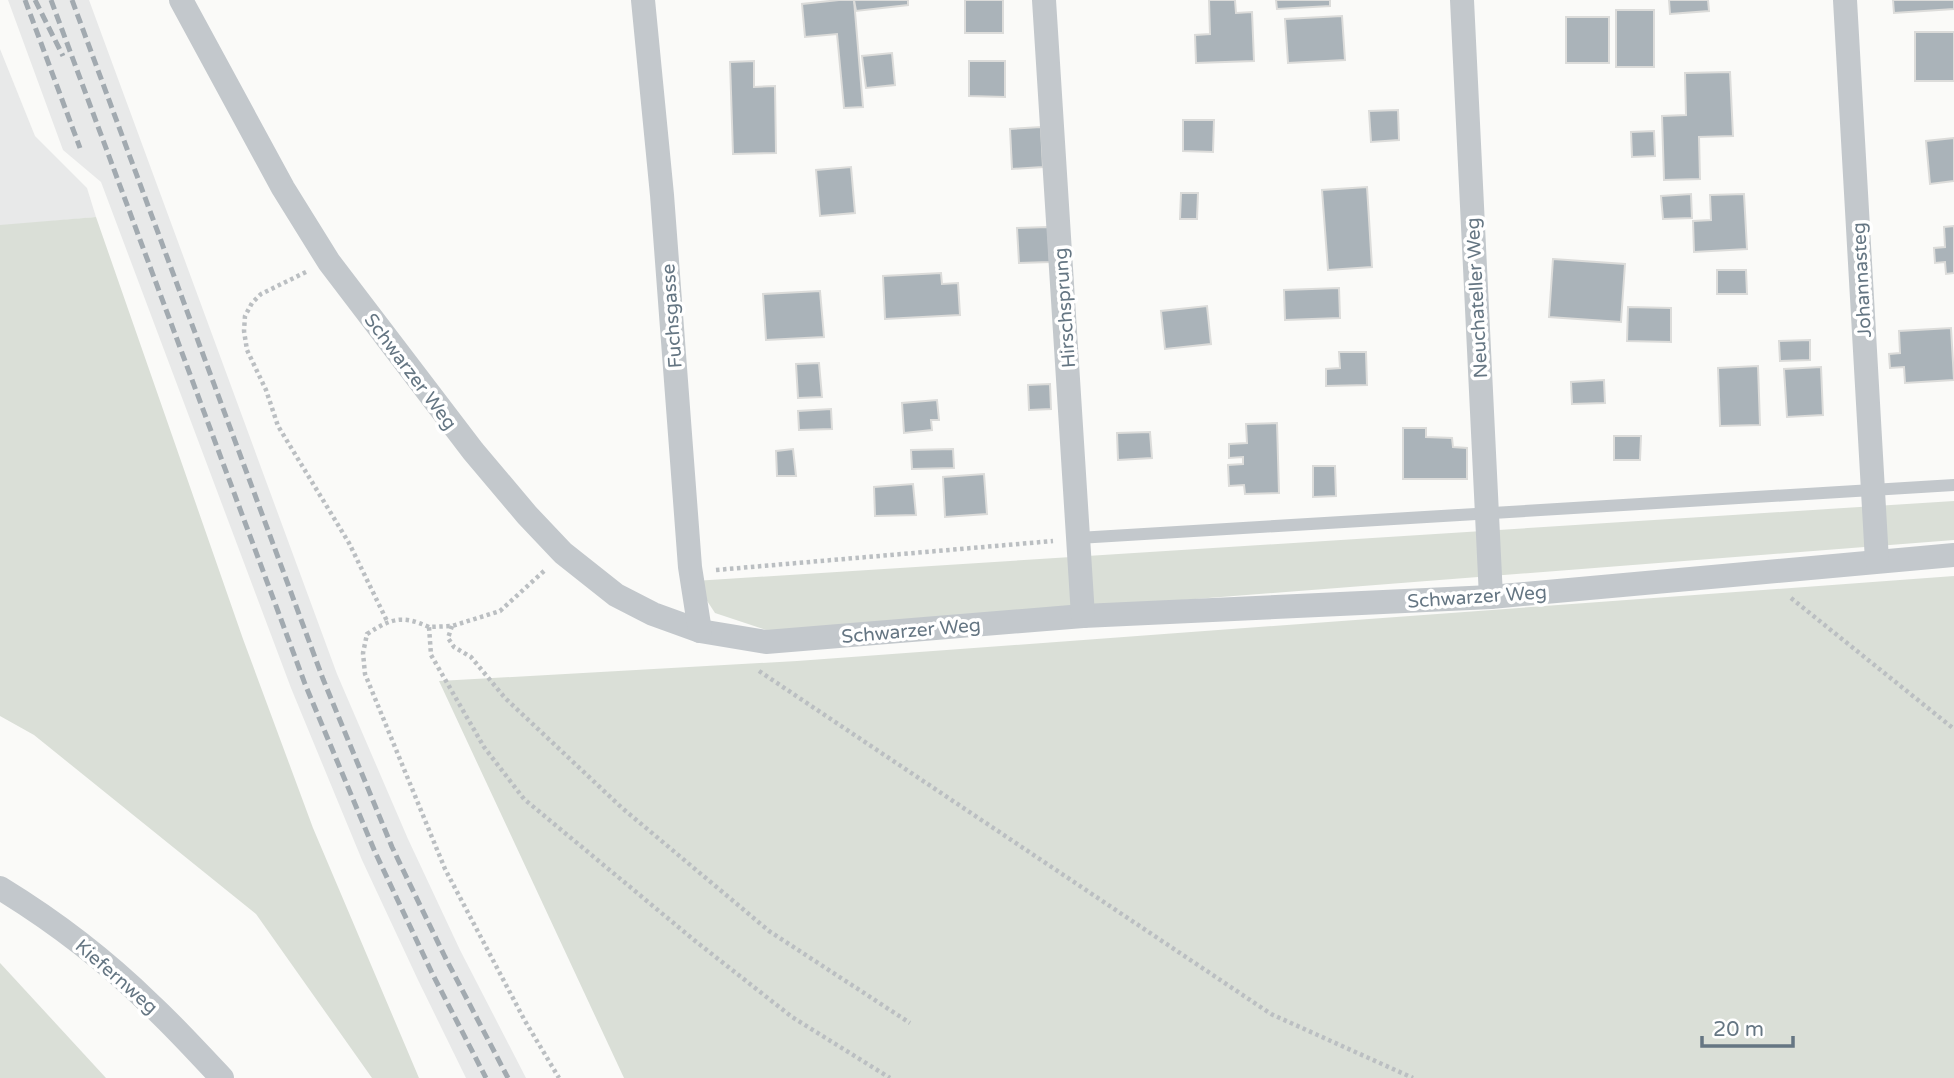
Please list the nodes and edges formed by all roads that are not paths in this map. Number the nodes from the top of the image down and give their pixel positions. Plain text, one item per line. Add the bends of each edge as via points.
1 (181, 0) edge
2 (643, 0) edge
3 (1044, 0) edge
4 (1462, 0) edge
5 (1845, 0) edge
6 (1954, 485) edge
7 (1874, 491) junction
8 (1487, 513) junction
9 (1078, 538) junction
10 (1954, 555) edge
11 (1877, 561) junction
12 (1491, 597) junction
13 (1083, 617) junction
14 (700, 631) junction
15 (0, 888) edge
16 (222, 1078) edge

1 - 14 street, Schwarzer Weg via 283,188 329,262 473,451 564,553 616,596
2 - 14 street, Fuchsgasse via 691,572
3 - 9 street, Hirschsprung
4 - 8 street, Neuchateller Weg
5 - 7 street, Johannasteg
6 - 7 lane
7 - 8 lane
7 - 11 street, Johannasteg
8 - 9 lane
8 - 12 street, Neuchateller Weg
9 - 13 street, Hirschsprung
10 - 11 street, Schwarzer Weg
11 - 12 street, Schwarzer Weg
12 - 13 street, Schwarzer Weg
13 - 14 street, Schwarzer Weg via 766,642
15 - 16 street, Kiefernweg via 107,965

